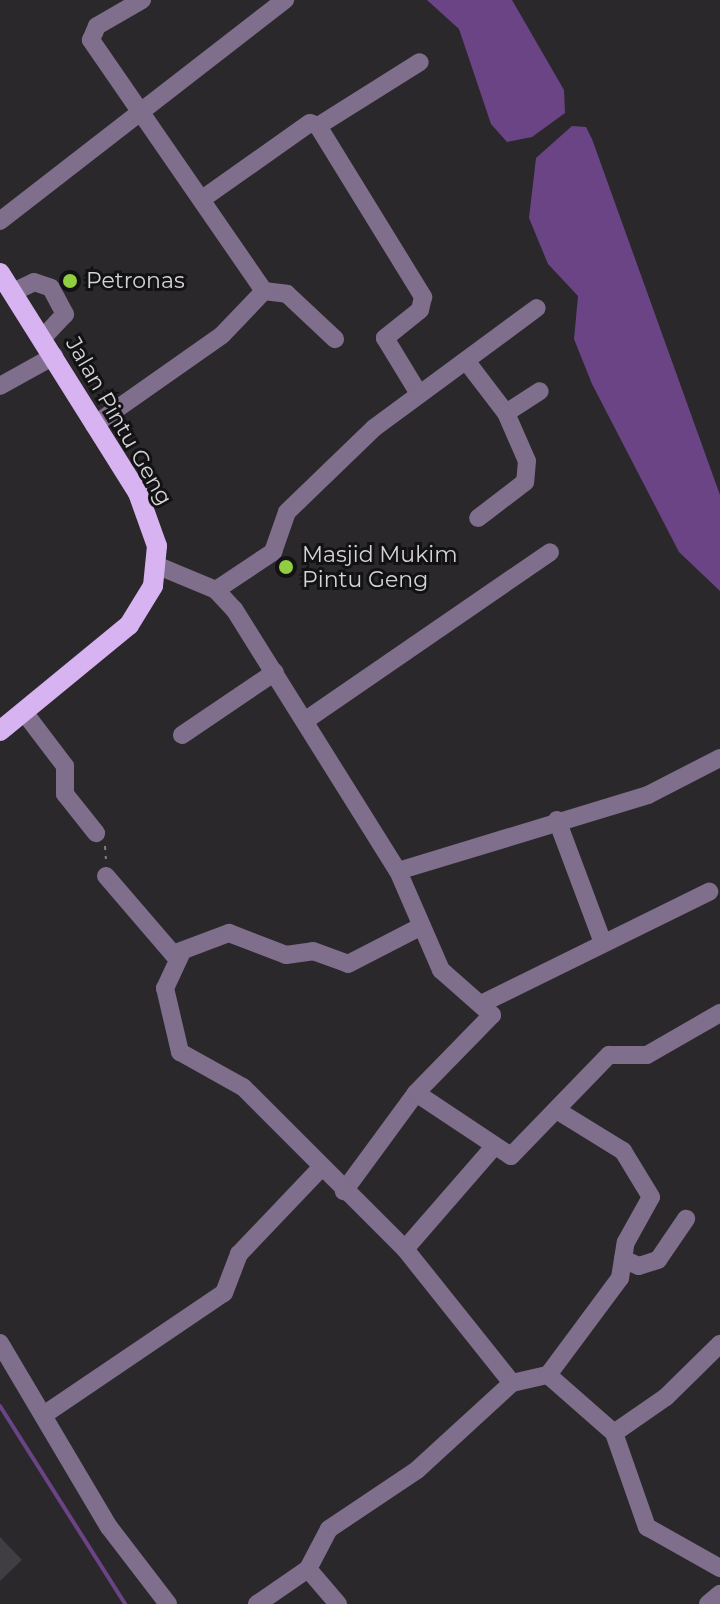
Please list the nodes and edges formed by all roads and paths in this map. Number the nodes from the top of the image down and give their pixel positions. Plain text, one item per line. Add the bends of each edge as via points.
1 (142, 0) edge
2 (285, 0) edge
3 (420, 62) dead end
4 (144, 113) junction
5 (318, 126) junction
6 (205, 197) junction
7 (0, 221) edge
8 (0, 273) edge
9 (264, 291) junction
10 (13, 292) junction
11 (537, 308) dead end
12 (335, 339) dead end
13 (48, 347) junction
14 (467, 362) junction
15 (0, 386) edge
16 (540, 391) dead end
17 (419, 394) junction
18 (506, 413) junction
19 (94, 425) junction
20 (478, 518) dead end
21 (550, 552) dead end
22 (156, 565) junction
23 (216, 590) junction
24 (275, 672) junction
25 (24, 712) junction
26 (306, 720) junction
27 (0, 731) edge
28 (182, 735) dead end
29 (720, 758) edge
30 (557, 820) junction
31 (96, 833) joint
32 (398, 871) junction
33 (106, 876) joint
34 (709, 892) dead end
35 (422, 926) junction
36 (603, 943) junction
37 (181, 954) junction
38 (485, 1002) junction
39 (720, 1013) edge
40 (416, 1093) junction
41 (558, 1111) junction
42 (491, 1150) junction
43 (321, 1168) junction
44 (344, 1191) junction
45 (686, 1219) dead end
46 (405, 1249) junction
47 (623, 1259) junction
48 (0, 1343) edge
49 (720, 1344) edge
50 (548, 1375) junction
51 (512, 1383) junction
52 (45, 1414) junction
53 (614, 1433) junction
54 (720, 1568) edge
55 (308, 1569) junction
56 (720, 1594) edge
57 (168, 1604) edge
58 (257, 1604) edge
59 (338, 1604) edge
60 (708, 1604) edge

1 - 4 street via 91,32
2 - 4 street
3 - 5 street
4 - 6 street
4 - 7 street
5 - 6 street via 310,123
5 - 17 street via 423,297 420,310 385,338
6 - 9 street
8 - 10 main road, Jalan Pintu Geng
9 - 12 street via 287,294
9 - 19 street via 222,335
10 - 13 main road, Jalan Pintu Geng
10 - 13 street via 34,282 51,288 65,314
11 - 14 street
13 - 15 street
13 - 19 main road, Jalan Pintu Geng
14 - 17 street
14 - 18 street
16 - 18 street
17 - 23 street via 287,512 273,552
18 - 20 street via 527,461 525,482
19 - 22 main road, Jalan Pintu Geng via 151,521
21 - 26 street
22 - 23 street
22 - 25 main road via 129,625
23 - 24 street
24 - 26 street
24 - 28 street
25 - 27 main road
25 - 31 street via 65,766 65,794
26 - 32 street
29 - 30 street via 648,795
30 - 32 street
30 - 36 street
31 - 33 path via 105,847
32 - 35 street
33 - 37 street via 164,949
34 - 36 street
35 - 37 street via 348,964 313,951 286,955 229,933
35 - 38 street via 441,970
36 - 38 street
37 - 43 street via 165,988 180,1052 243,1087
38 - 40 street via 488,1025
39 - 41 street via 647,1055 609,1055
40 - 42 street
40 - 44 street
41 - 42 street via 518,1154
41 - 47 street via 629,1157 634,1179 651,1197
42 - 46 street
43 - 44 street
43 - 52 street via 239,1254 224,1293
44 - 46 street
45 - 47 street via 658,1260 639,1266
46 - 51 street
47 - 50 street via 620,1278
48 - 52 street
49 - 53 street via 666,1397
50 - 51 street
50 - 53 street
51 - 55 street via 417,1470 329,1529
52 - 57 street via 109,1527
53 - 54 street via 647,1527
55 - 58 street
55 - 59 street
56 - 60 street

